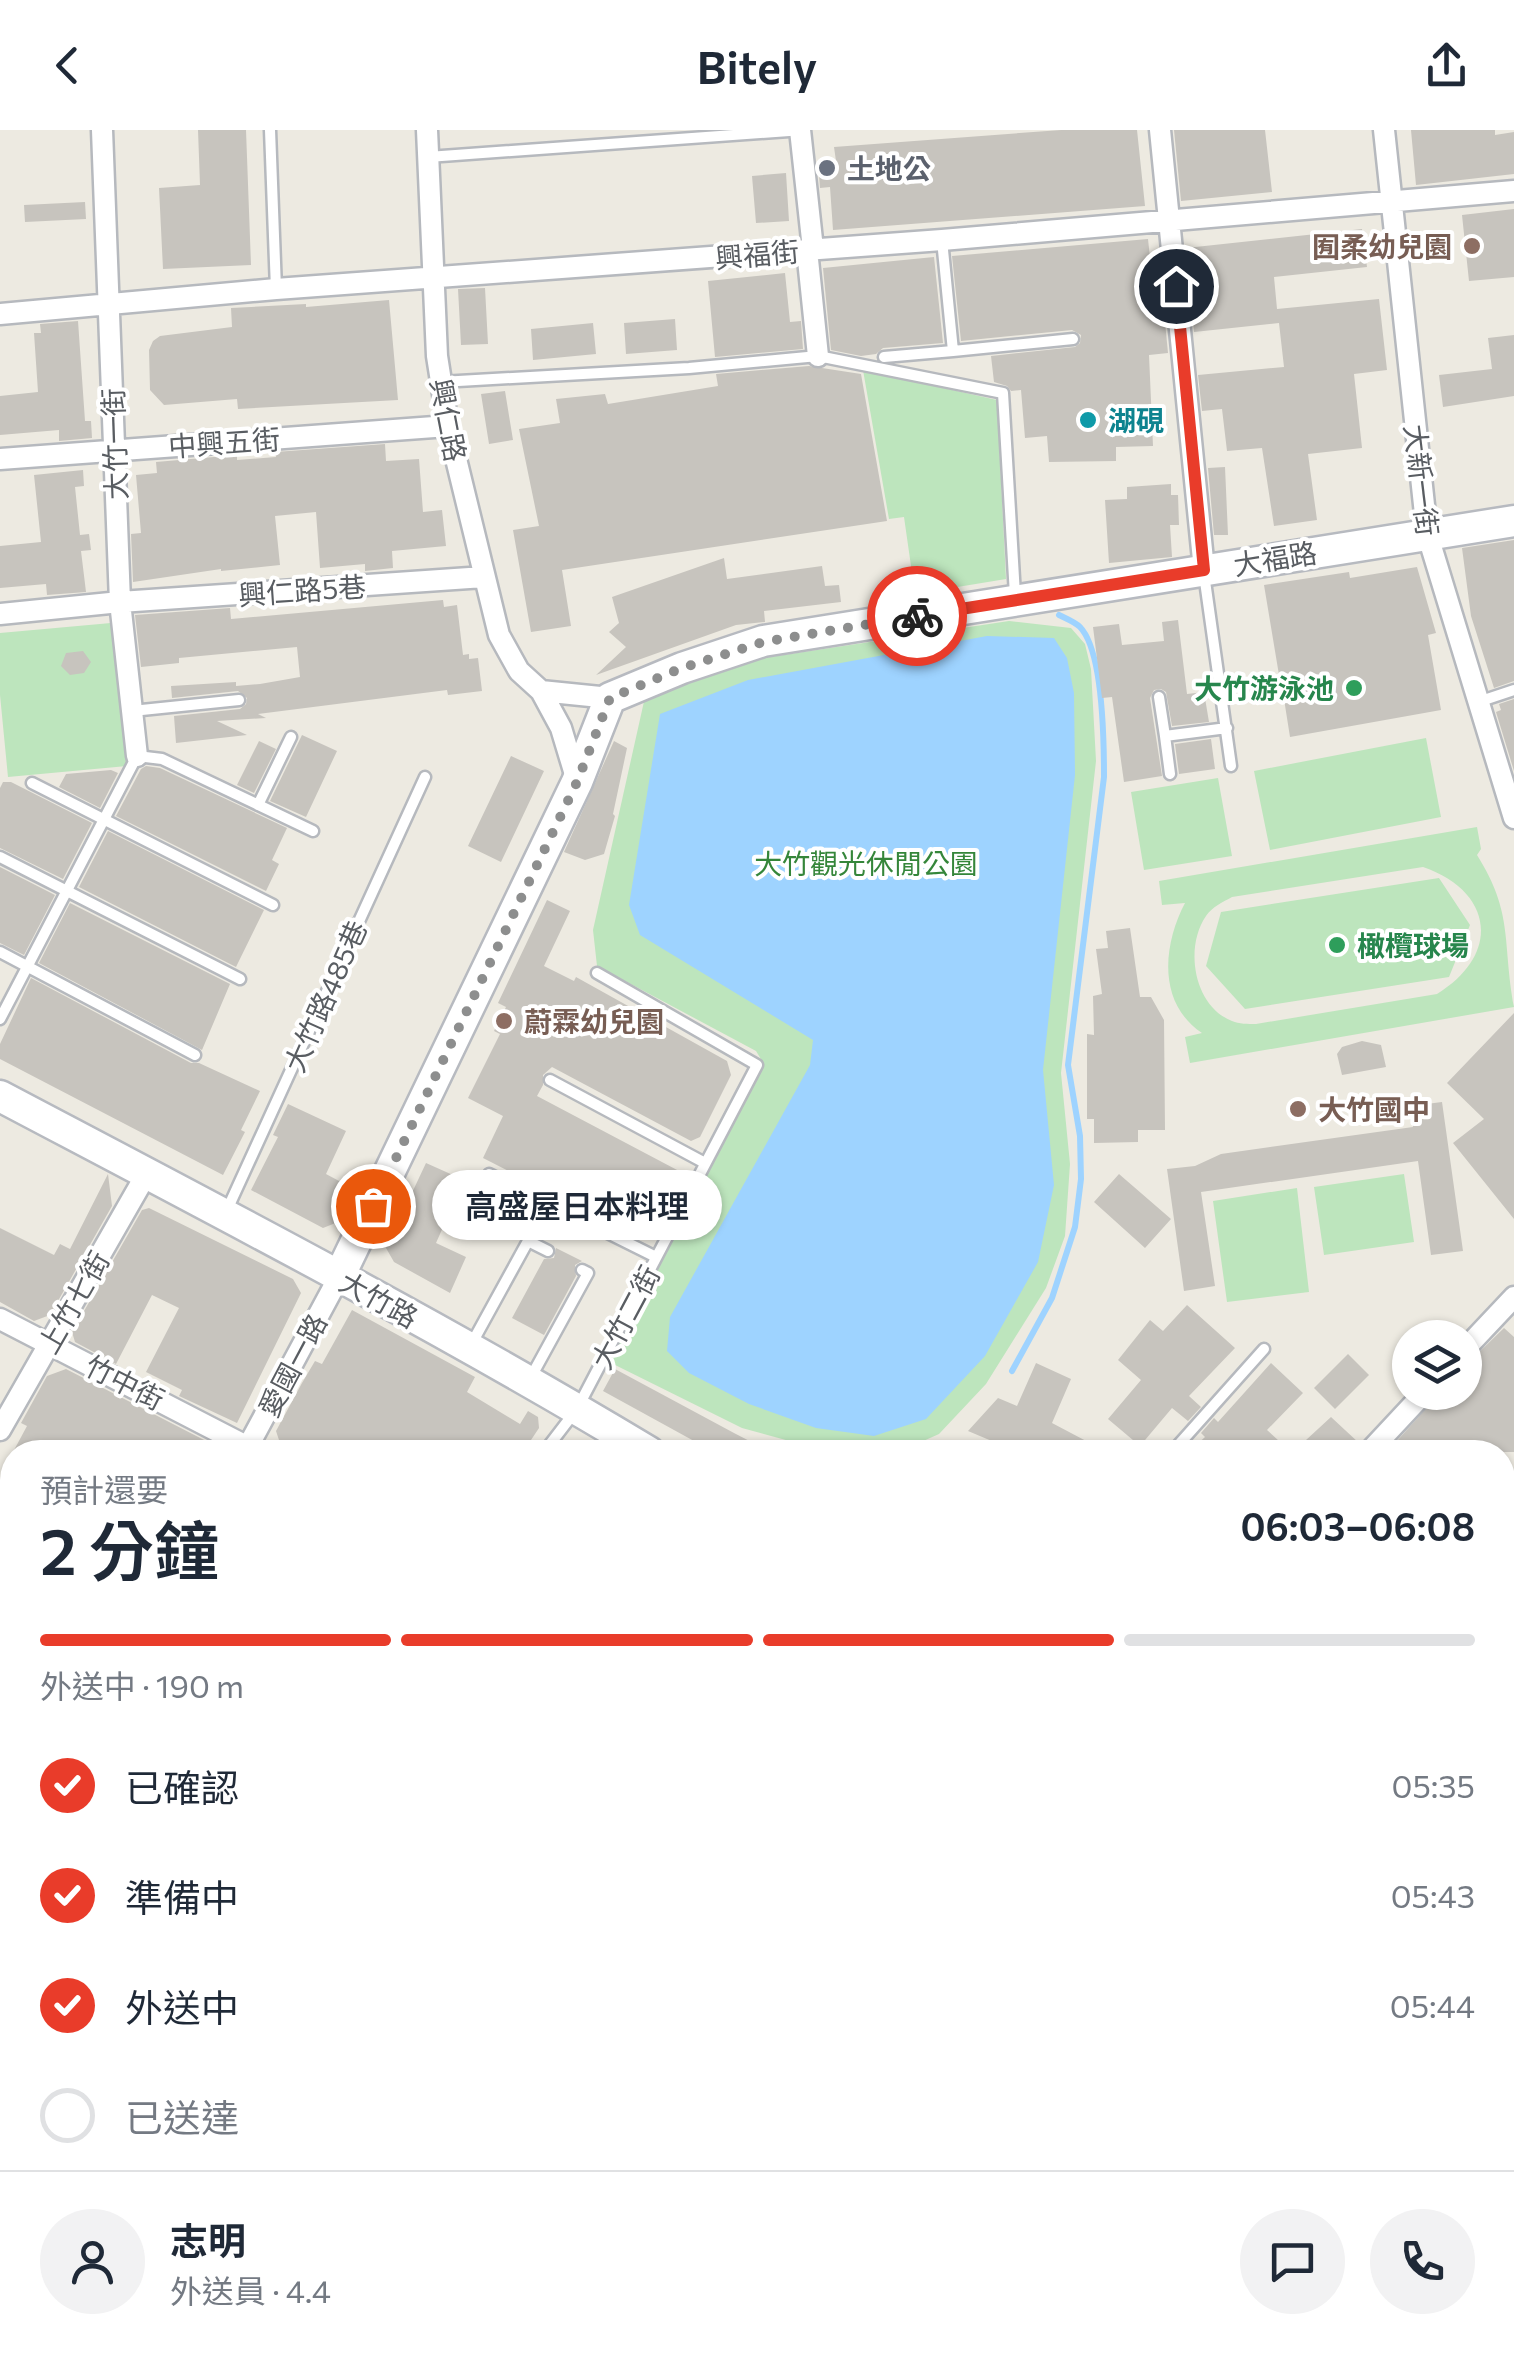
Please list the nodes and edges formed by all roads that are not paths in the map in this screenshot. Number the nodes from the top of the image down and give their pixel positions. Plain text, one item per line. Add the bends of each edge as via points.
1 (102, 130) edge
2 (270, 130) edge
3 (427, 130) edge
4 (802, 130) edge
5 (1160, 130) edge
6 (1384, 130) edge
7 (428, 156) junction
8 (1514, 191) edge
9 (1391, 201) junction
10 (1169, 219) junction
11 (942, 240) junction
12 (810, 249) junction
13 (433, 280) junction
14 (276, 288) junction
15 (109, 305) junction
16 (0, 314) edge
17 (1073, 339) dead end
18 (952, 350) junction
19 (818, 356) junction
20 (884, 357) dead end
21 (441, 382) junction
22 (448, 426) junction
23 (114, 450) junction
24 (0, 459) edge
25 (1514, 521) edge
26 (1426, 533) junction
27 (1204, 570) junction
28 (484, 577) junction
29 (1016, 600) junction
30 (120, 602) junction
31 (0, 614) edge
32 (540, 690) junction
33 (1514, 690) edge
34 (1159, 697) dead end
35 (610, 698) junction
36 (239, 700) dead end
37 (1478, 702) junction
38 (132, 711) junction
39 (1227, 728) junction
40 (1164, 736) junction
41 (291, 737) dead end
42 (137, 756) junction
43 (1231, 766) dead end
44 (1170, 774) dead end
45 (424, 776) dead end
46 (577, 782) junction
47 (32, 783) dead end
48 (258, 805) junction
49 (1514, 818) edge
50 (104, 820) junction
51 (313, 831) dead end
52 (0, 858) edge
53 (67, 892) junction
54 (273, 905) dead end
55 (0, 952) edge
56 (28, 966) junction
57 (597, 972) dead end
58 (240, 979) dead end
59 (0, 1019) edge
60 (195, 1055) dead end
61 (550, 1080) dead end
62 (0, 1096) edge
63 (705, 1162) junction
64 (147, 1173) junction
65 (489, 1174) dead end
66 (225, 1216) junction
67 (548, 1251) dead end
68 (656, 1257) junction
69 (582, 1270) dead end
70 (339, 1277) junction
71 (1509, 1311) edge
72 (0, 1320) edge
73 (1482, 1334) edge
74 (50, 1343) junction
75 (469, 1349) junction
76 (1264, 1349) dead end
77 (528, 1382) junction
78 (577, 1409) junction
79 (1408, 1410) edge
80 (0, 1430) edge
81 (231, 1440) edge
82 (257, 1440) edge
83 (553, 1440) edge
84 (628, 1440) edge
85 (1183, 1440) edge
86 (1380, 1440) edge

1 - 15 street, 大竹一街
2 - 14 lane
3 - 7 street, 興仁路
4 - 7 lane
4 - 12 street
5 - 10 street
6 - 9 street, 大新一街
7 - 13 street, 興仁路
8 - 9 street, 興福街
9 - 10 street, 興福街
9 - 26 street, 大新一街
10 - 11 street, 興福街
10 - 27 street
11 - 12 street, 興福街
11 - 18 lane
12 - 13 street, 興福街
12 - 19 street
13 - 14 street, 興福街
13 - 21 street, 興仁路
14 - 15 street, 興福街
15 - 16 street, 興福街
15 - 23 street, 大竹一街
17 - 18 lane
18 - 20 lane
19 - 21 lane
19 - 29 lane via 1003,392
21 - 22 street, 興仁路
22 - 23 street, 中興五街
22 - 28 street, 興仁路
23 - 24 street, 中興五街
23 - 30 street, 大竹一街
25 - 26 street, 大福路
26 - 27 street, 大福路
26 - 37 street, 大新一街
27 - 29 street, 大福路
27 - 39 lane
28 - 30 street, 興仁路5巷
28 - 32 street, 興仁路 via 499,636 519,671
29 - 35 street, 大福路 via 763,642
30 - 31 street, 興仁路5巷
30 - 38 street, 大竹一街
32 - 35 street
32 - 46 street, 興仁路 via 561,728
33 - 37 lane
34 - 40 lane
35 - 46 street
36 - 38 lane
37 - 49 street, 大新一街
38 - 42 street, 大竹一街
39 - 40 lane
39 - 43 lane
40 - 44 lane
41 - 48 lane
42 - 48 lane via 162,759
42 - 50 lane
45 - 66 lane, 大竹路485巷
46 - 70 street
47 - 50 lane
48 - 51 lane
50 - 53 lane
50 - 54 lane
52 - 53 lane
53 - 56 lane
53 - 58 lane
55 - 56 lane
56 - 59 lane
56 - 60 lane
57 - 63 lane, 大竹二街 via 756,1065
61 - 63 lane
62 - 64 street, 大竹路
63 - 68 lane, 大竹二街
64 - 66 street, 大竹路
64 - 74 street, 上竹七街
65 - 68 lane
66 - 70 street, 大竹路
67 - 75 lane via 528,1241
68 - 78 lane, 大竹二街
69 - 77 lane via 588,1273
70 - 75 street, 大竹路
70 - 82 street, 愛國一路
71 - 73 street
72 - 74 street, 竹中街
74 - 80 street, 上竹七街
74 - 81 street, 竹中街
75 - 77 street, 大竹路
76 - 85 lane
77 - 78 street, 大竹路
78 - 83 lane, 大竹二街
78 - 84 street, 大竹路
79 - 86 street

